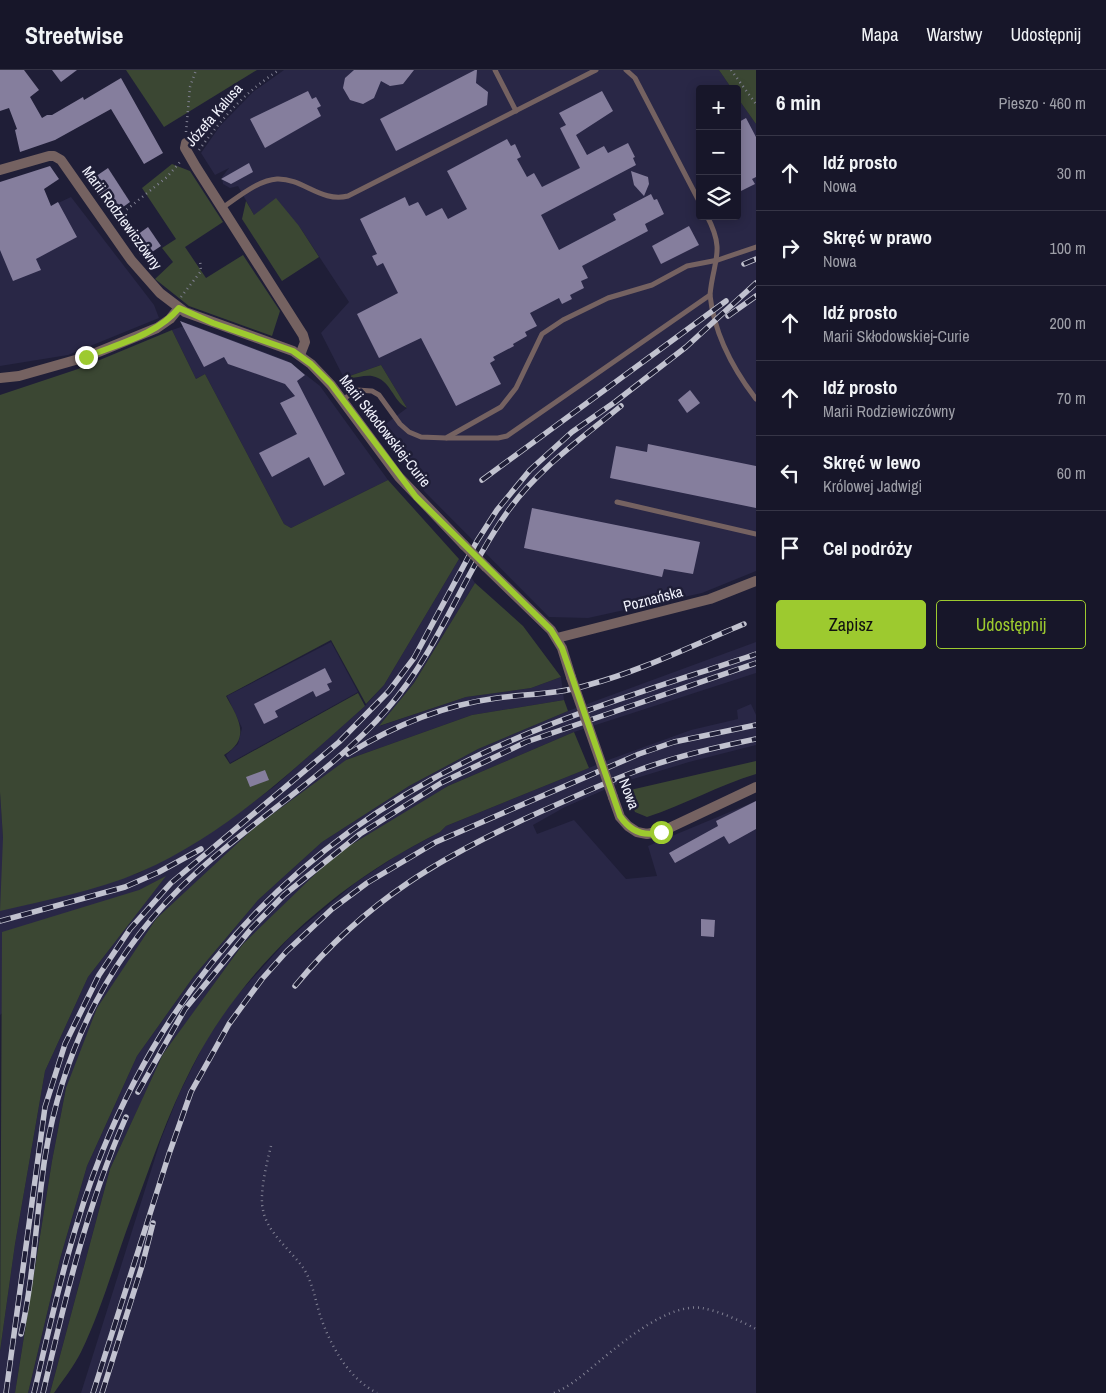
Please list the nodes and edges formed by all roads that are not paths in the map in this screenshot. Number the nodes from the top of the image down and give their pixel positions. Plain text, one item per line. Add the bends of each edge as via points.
1 (495, 70) edge
2 (596, 70) edge
3 (626, 70) edge
4 (516, 111) junction
5 (186, 143) road end
6 (0, 170) edge
7 (696, 194) edge
8 (222, 208) junction
9 (709, 220) edge
10 (756, 247) edge
11 (718, 260) junction
12 (710, 295) junction
13 (179, 304) junction
14 (300, 355) junction
15 (0, 378) edge
16 (756, 399) edge
17 (342, 400) junction
18 (446, 438) junction
19 (617, 502) dead end
20 (756, 534) edge
21 (756, 581) edge
22 (557, 638) junction
23 (756, 787) edge

1 - 4 lane
2 - 4 lane
3 - 7 lane via 635,78
4 - 8 lane via 348,196 326,196 293,182 274,180
5 - 8 street via 185,148
6 - 13 street, Marii Rodziewiczówny via 54,156 70,171 137,268 160,293
8 - 14 street via 303,335 305,342
9 - 11 lane via 716,233
10 - 11 lane
11 - 12 lane
11 - 18 lane via 688,266 652,285 608,298 563,320 542,334 516,388 501,407
12 - 16 lane via 712,312 727,351
12 - 18 lane via 507,436
13 - 14 street, Marii Rodziewiczówny via 199,318
13 - 15 street via 170,319 157,328 86,357 19,376
14 - 17 street, Marii Skłodowskiej-Curie
17 - 18 lane via 357,390 372,391 379,395 409,432 421,437
17 - 22 street, Marii Skłodowskiej-Curie, bridge via 399,477
19 - 20 lane
21 - 22 street, Poznańska via 710,599
22 - 23 street, Nowa, bridge via 613,797 624,822 633,830 647,834 665,830

